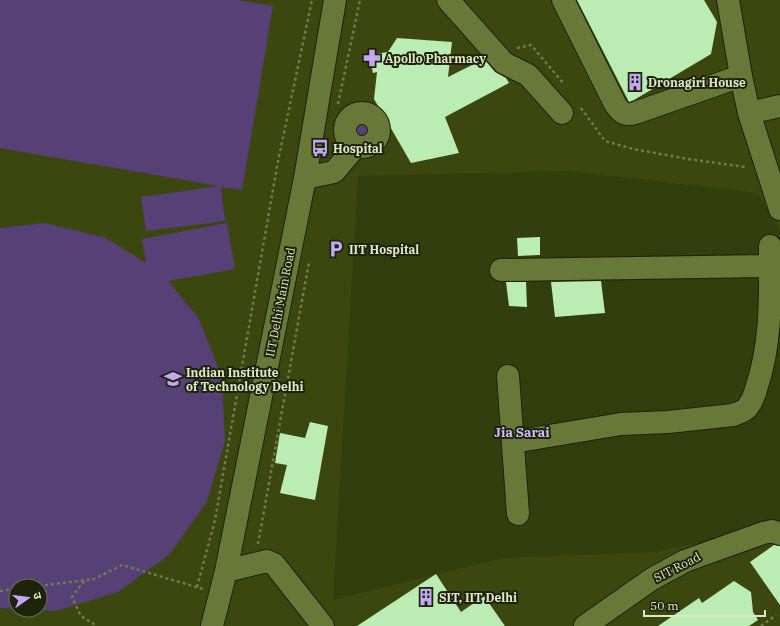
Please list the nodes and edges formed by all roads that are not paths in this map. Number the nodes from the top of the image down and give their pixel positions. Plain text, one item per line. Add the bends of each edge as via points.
1 (335, 0) edge
2 (448, 0) edge
3 (563, 0) edge
4 (728, 0) edge
5 (741, 76) junction
6 (780, 106) edge
7 (569, 108) road end
8 (749, 113) junction
9 (356, 146) dead end
10 (305, 178) junction
11 (780, 209) edge
12 (501, 270) dead end
13 (775, 315) edge
14 (508, 376) dead end
15 (513, 442) junction
16 (518, 514) dead end
17 (780, 534) edge
18 (226, 571) junction
19 (212, 626) edge
20 (323, 626) edge
21 (585, 626) edge

1 - 10 street, IIT Delhi Main Road
2 - 7 street via 504,63 528,75
3 - 5 street via 615,104 622,113 635,113
4 - 5 street
5 - 8 street
6 - 8 street
8 - 11 street
9 - 10 street via 334,172
10 - 18 street, IIT Delhi Main Road
12 - 13 street via 770,256
13 - 15 street via 754,397 743,411 726,416 620,424
14 - 15 street
15 - 16 street
17 - 21 street, SIT Road via 772,531 763,533 685,561 652,579
18 - 19 street, IIT Delhi Main Road
18 - 20 street via 267,561 274,564

